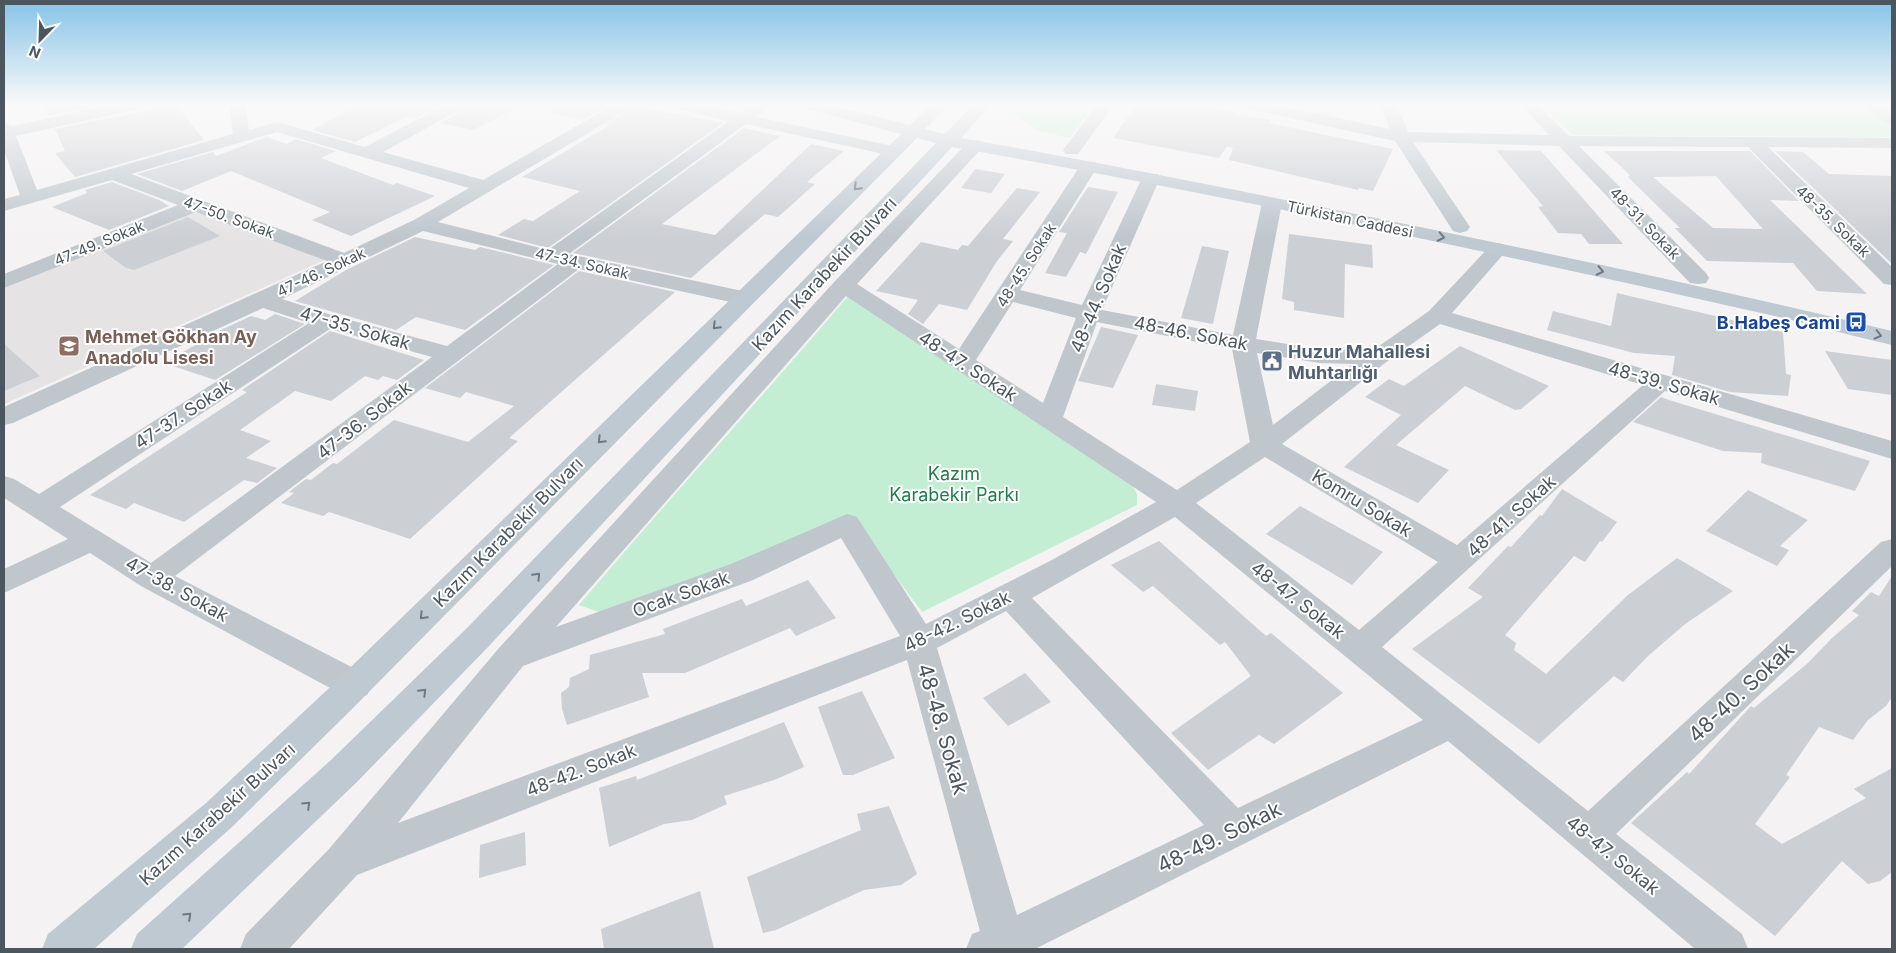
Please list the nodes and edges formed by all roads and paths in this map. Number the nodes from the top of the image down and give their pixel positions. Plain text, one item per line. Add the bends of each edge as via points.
1 (202, 148) edge
2 (352, 148) edge
3 (376, 148) edge
4 (552, 148) edge
5 (705, 148) edge
6 (896, 148) edge
7 (952, 148) edge
8 (954, 148) edge
9 (1013, 148) edge
10 (1059, 148) edge
11 (1409, 148) edge
12 (1573, 148) edge
13 (1759, 148) edge
14 (1072, 150) joint
15 (368, 153) junction
16 (9, 157) edge
17 (1089, 166) junction
18 (113, 174) junction
19 (1151, 178) junction
20 (486, 188) junction
21 (30, 197) junction
22 (1272, 203) junction
23 (4, 205) edge
24 (195, 205) junction
25 (421, 224) junction
26 (1460, 227) junction
27 (1498, 249) junction
28 (564, 259) junction
29 (346, 260) junction
30 (1698, 278) junction
31 (1892, 279) edge
32 (4, 282) edge
33 (844, 286) junction
34 (1008, 294) junction
35 (744, 298) junction
36 (262, 300) junction
37 (1089, 314) junction
38 (1437, 316) junction
39 (327, 321) junction
40 (1892, 324) edge
41 (1892, 338) edge
42 (1243, 344) junction
43 (449, 354) junction
44 (1377, 358) junction
45 (962, 363) junction
46 (1661, 382) junction
47 (4, 417) edge
48 (1050, 420) junction
49 (1264, 445) junction
50 (1892, 450) edge
51 (4, 485) edge
52 (1177, 503) junction
53 (40, 507) junction
54 (847, 524) joint
55 (92, 540) junction
56 (1892, 549) edge
57 (1460, 562) junction
58 (152, 578) junction
59 (4, 582) edge
60 (1010, 596) junction
61 (919, 642) junction
62 (1360, 648) junction
63 (511, 658) junction
64 (355, 685) junction
65 (1450, 723) junction
66 (1234, 830) junction
67 (1589, 835) junction
68 (343, 862) junction
69 (999, 947) edge
70 (63, 949) edge
71 (152, 949) edge
72 (261, 949) edge
73 (1727, 949) edge

1 - 18 street
2 - 15 street
3 - 15 street
4 - 20 street, 47-46. Sokak
5 - 28 street, 47-36. Sokak
6 -> 35 street, Kazım Karabekir Bulvarı
71 -> 7 street, Kazım Karabekir Bulvarı via 344,770 478,637
8 - 33 street
9 - 17 street, Türkistan Caddesi
10 - 14 street, Türkistan Caddesi
11 - 26 street
12 - 30 street, 48-31. Sokak
13 - 31 street, 48-35. Sokak
14 - 26 street, Türkistan Caddesi
15 - 20 street
16 - 21 street
17 - 19 street, Türkistan Caddesi
17 - 34 street, 48-45. Sokak
18 - 21 street
18 - 24 street, 47-50. Sokak
19 - 22 street, Türkistan Caddesi
19 - 37 street, 48-44. Sokak
20 - 25 street, 47-46. Sokak
21 - 23 street
22 -> 27 street, Türkistan Caddesi
22 - 42 street
24 - 29 street, 47-50. Sokak
24 - 32 street, 47-49. Sokak
25 - 28 street, 47-34. Sokak
25 - 29 street, 47-46. Sokak
26 - 30 street, Türkistan Caddesi
27 - 38 street, 48-42. Sokak
27 -> 41 street, Türkistan Caddesi
28 - 35 street, 47-34. Sokak
28 - 43 street, 47-36. Sokak
29 - 36 street, 47-46. Sokak
30 - 40 street, Türkistan Caddesi
33 - 45 street, 48-47. Sokak
33 - 63 street
34 - 37 street, 48-46. Sokak
34 - 45 street, 48-45. Sokak
35 -> 64 street, Kazım Karabekir Bulvarı
36 - 39 street, 47-35. Sokak
36 - 47 street, 47-46. Sokak
37 - 42 street, 48-46. Sokak
37 - 48 street, 48-44. Sokak
38 - 44 street, 48-42. Sokak
38 - 46 street, 48-39. Sokak
39 - 43 street, 47-35. Sokak
39 - 53 street, 47-37. Sokak
42 - 44 street, 48-46. Sokak via 1320,356
42 - 49 street
43 - 58 street, 47-36. Sokak via 334,444
44 - 49 street, 48-42. Sokak
45 - 48 street, 48-47. Sokak
46 - 50 street, 48-39. Sokak
46 - 57 street, 48-41. Sokak
48 - 52 street, 48-47. Sokak
49 - 52 street, 48-42. Sokak
49 - 57 street, Komru Sokak
51 - 53 street, 47-38. Sokak
52 - 60 street, 48-42. Sokak
52 - 62 street, 48-47. Sokak
53 - 55 street, 47-38. Sokak
54 - 61 street, 48-48. Sokak
54 - 63 street, Ocak Sokak via 742,572
55 - 58 street, 47-38. Sokak
55 - 59 street
56 - 67 street, 48-40. Sokak
57 - 62 street, 48-41. Sokak
58 - 64 street, 47-38. Sokak
60 - 61 street, 48-42. Sokak
60 - 66 street
61 - 68 street, 48-42. Sokak
61 - 69 street, 48-48. Sokak
62 - 65 street, 48-47. Sokak
63 - 68 street
64 - 70 street, Kazım Karabekir Bulvarı via 219,815
65 - 66 street, 48-49. Sokak
65 - 67 street, 48-47. Sokak
66 - 69 street, 48-49. Sokak
67 - 73 street, 48-47. Sokak
68 - 72 street

